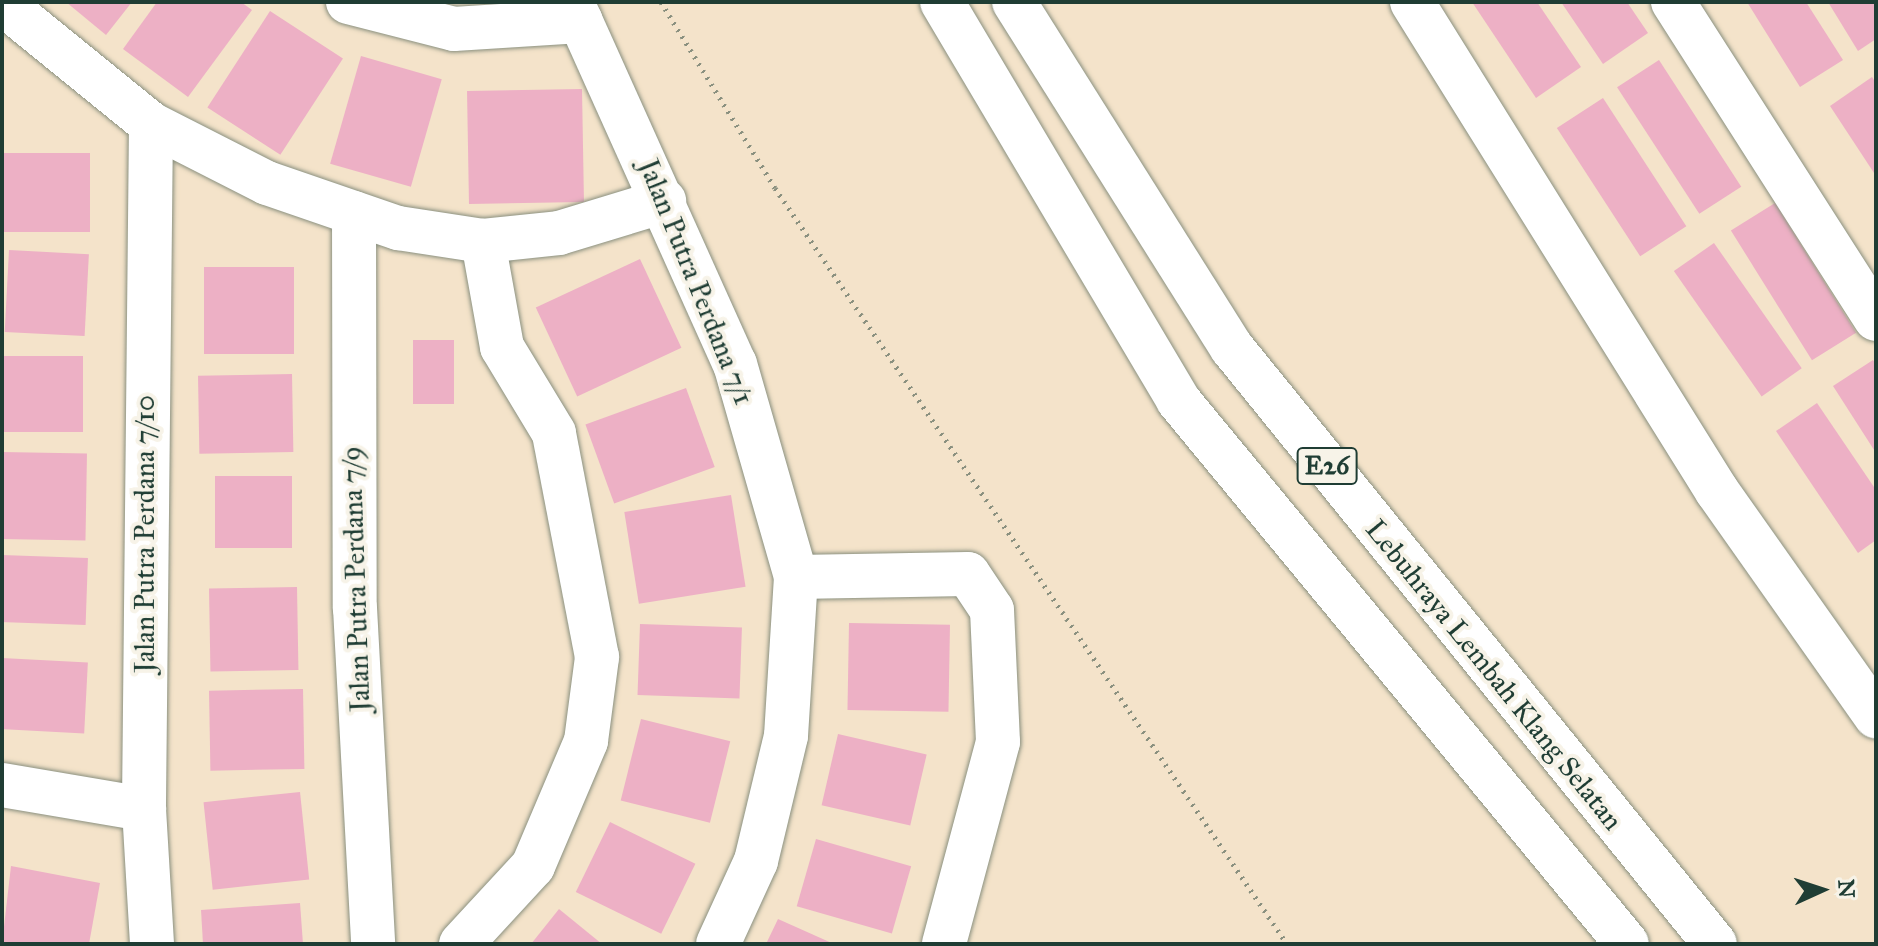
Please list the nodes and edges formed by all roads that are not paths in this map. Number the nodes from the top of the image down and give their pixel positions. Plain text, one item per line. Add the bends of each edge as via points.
1 (348, 2) edge
2 (942, 2) edge
3 (1014, 2) edge
4 (1412, 2) edge
5 (1673, 2) edge
6 (2, 3) edge
7 (576, 12) edge
8 (151, 124) junction
9 (664, 201) junction
10 (354, 213) junction
11 (483, 241) junction
12 (1876, 319) edge
13 (796, 577) junction
14 (1876, 716) edge
15 (2, 785) edge
16 (144, 809) junction
17 (152, 944) edge
18 (373, 944) edge
19 (461, 944) edge
20 (718, 944) edge
21 (944, 944) edge
22 (1627, 944) edge
23 (1715, 944) edge

1 - 7 main road via 454,29
2 - 22 main road, E26 via 1178,400
3 - 23 main road, Lebuhraya Lembah Klang Selatan / E26 via 1232,348 1677,904
4 - 14 main road via 1717,491
5 - 12 main road
6 - 8 main road
7 - 9 main road, Jalan Putra Perdana 7/1
8 - 10 main road via 267,183
8 - 16 main road, Jalan Putra Perdana 7/10
9 - 11 main road via 559,233
9 - 13 main road, Jalan Putra Perdana 7/1 via 735,364
10 - 11 main road
10 - 18 main road, Jalan Putra Perdana 7/9 via 355,608
11 - 19 main road via 502,347 554,433 597,657 586,741 533,866
13 - 20 main road, Jalan Putra Perdana 7/1 via 786,736 756,861
13 - 21 main road via 968,574 992,610 998,742
15 - 16 main road
16 - 17 main road, Jalan Putra Perdana 7/10

